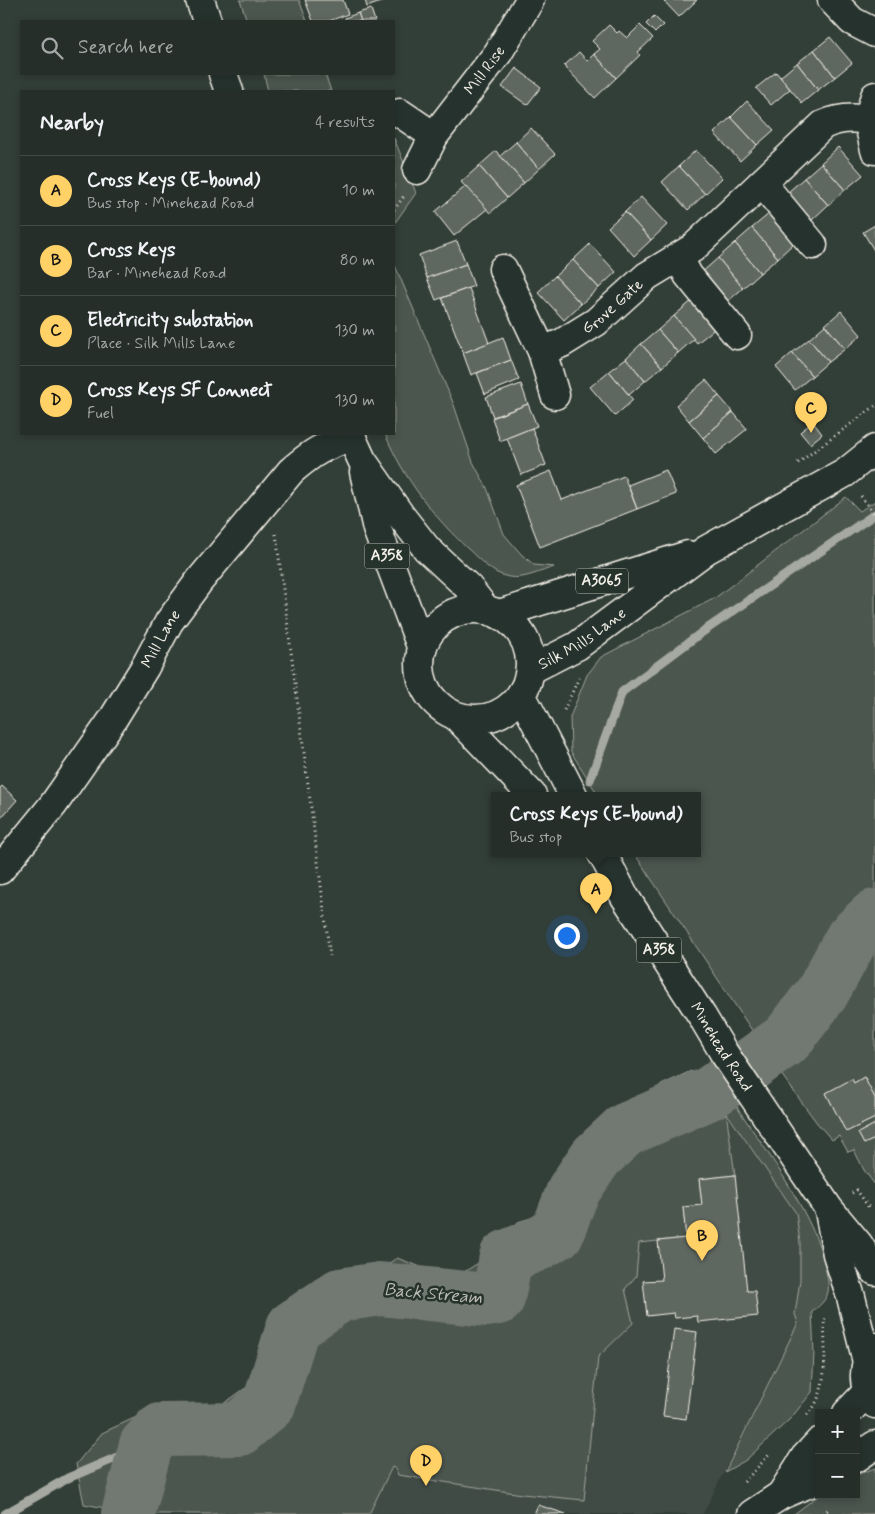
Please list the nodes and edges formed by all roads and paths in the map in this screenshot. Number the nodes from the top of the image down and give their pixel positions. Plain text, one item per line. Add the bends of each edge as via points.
1 (200, 0) edge
2 (530, 0) edge
3 (832, 0) edge
4 (206, 20) edge
5 (875, 33) edge
6 (223, 75) edge
7 (229, 90) edge
8 (872, 108) edge
9 (400, 113) dead end
10 (434, 136) junction
11 (875, 150) edge
12 (418, 170) dead end
13 (762, 183) junction
14 (813, 245) dead end
15 (679, 258) junction
16 (503, 269) dead end
17 (737, 335) dead end
18 (542, 351) junction
19 (555, 395) dead end
20 (875, 406) edge
21 (354, 444) edge
22 (875, 449) edge
23 (796, 465) dead end
24 (271, 496) junction
25 (869, 506) dead end
26 (875, 515) edge
27 (706, 550) junction
28 (492, 612) junction
29 (422, 649) junction
30 (525, 682) junction
31 (457, 717) junction
32 (529, 792) edge
33 (572, 792) edge
34 (587, 857) edge
35 (604, 857) edge
36 (0, 870) edge
37 (616, 883) junction
38 (330, 956) dead end
39 (829, 1209) junction
40 (875, 1271) edge
41 (851, 1297) junction
42 (871, 1354) edge
43 (871, 1398) edge
44 (853, 1409) edge
45 (801, 1421) dead end
46 (875, 1445) edge
47 (815, 1446) edge
48 (775, 1448) dead end
49 (860, 1455) edge
50 (815, 1481) edge
51 (742, 1485) dead end
52 (781, 1495) junction
53 (752, 1514) edge

1 - 4 main road
2 - 10 main road, Mill Rise via 498,53
3 - 5 main road via 852,21
6 - 7 main road
8 - 11 main road, Grove Gate
8 - 13 main road, Grove Gate via 854,118 823,125
9 - 10 main road
10 - 12 main road, Mill Rise
13 - 14 main road
13 - 15 main road, Grove Gate
15 - 17 main road via 688,275
15 - 18 main road, Grove Gate via 647,276 596,322
16 - 18 main road
18 - 19 main road
20 - 23 path
21 - 24 main road, Mill Lane via 328,444 308,456
21 - 28 main road, A358 via 401,516 427,549
21 - 29 main road, A358 via 377,529
22 - 27 main road, Silk Mills Lane / A3065 via 845,473
24 - 36 main road, Mill Lane via 169,622 111,722 53,805
24 - 38 path
25 - 26 path
27 - 28 main road, Silk Mills Lane / A3065
27 - 30 main road, Silk Mills Lane / A3065
28 - 29 main road, A358 via 465,610 446,617 431,631
28 - 30 main road, A358 via 513,624 523,637 529,653
29 - 31 main road, A358 via 421,676 426,690 444,710
30 - 31 main road via 509,708 475,720
30 - 33 main road, A358
31 - 32 main road, A358
34 - 37 main road, Minehead Road / A358
35 - 37 main road, Minehead Road / A358
37 - 39 main road, Minehead Road / A358 via 724,1053
39 - 40 main road, Minehead Road / A358 via 859,1245
39 - 41 main road, Minehead Road / A358 via 837,1254
41 - 42 main road, Minehead Road / A358
41 - 45 path via 830,1310 824,1321 824,1370 820,1391 813,1410
42 - 43 main road, A358 via 865,1372
43 - 44 main road, A358
46 - 49 main road
47 - 52 main road
48 - 51 path
50 - 52 main road
52 - 53 main road

